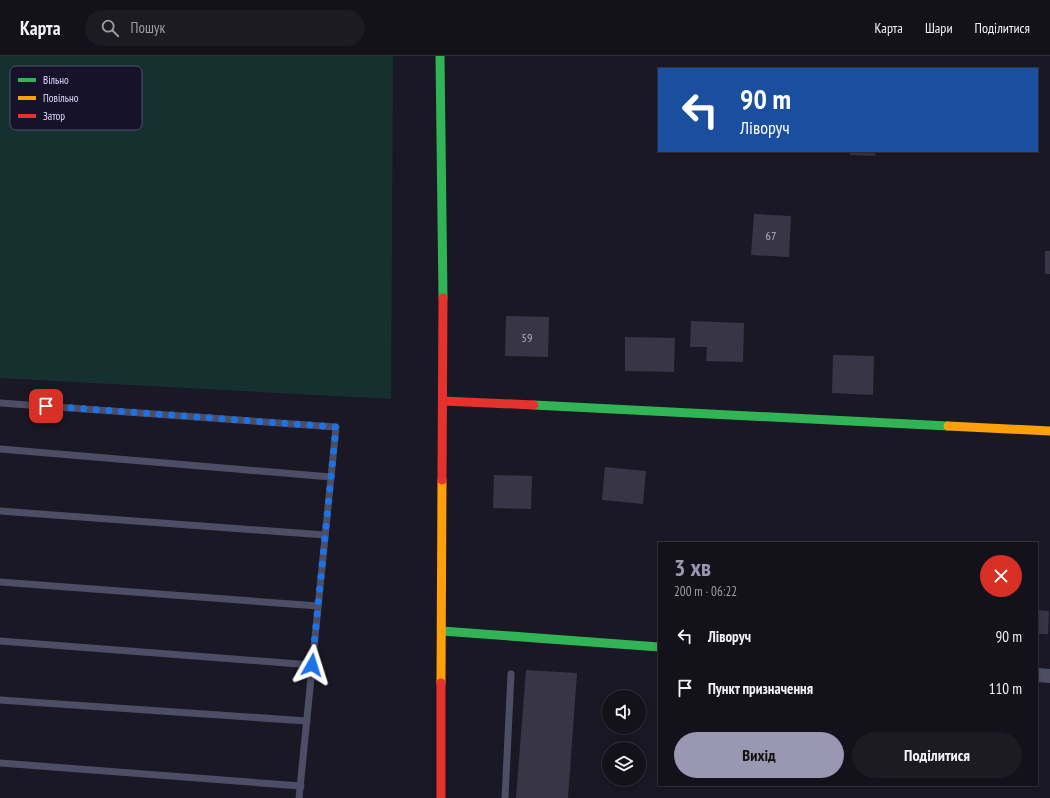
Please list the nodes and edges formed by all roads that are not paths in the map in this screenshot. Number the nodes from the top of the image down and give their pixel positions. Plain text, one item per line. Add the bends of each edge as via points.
1 (440, 56) edge
2 (443, 401) junction
3 (0, 403) edge
4 (1050, 431) edge
5 (0, 449) edge
6 (331, 477) junction
7 (0, 511) edge
8 (325, 535) junction
9 (0, 582) edge
10 (318, 606) junction
11 (442, 632) junction
12 (0, 641) edge
13 (658, 647) edge
14 (312, 665) junction
15 (511, 674) dead end
16 (1038, 675) edge
17 (1050, 676) edge
18 (0, 700) edge
19 (307, 721) junction
20 (0, 763) edge
21 (301, 786) junction
22 (300, 798) edge
23 (441, 798) edge
24 (505, 798) edge

1 - 2 street
2 - 4 street
2 - 11 street
3 - 6 lane via 336,427
5 - 6 lane
6 - 8 lane
7 - 8 lane
8 - 10 lane
9 - 10 lane
10 - 14 lane
11 - 13 street
11 - 23 street
12 - 14 lane
14 - 19 lane
15 - 24 lane
16 - 17 street
18 - 19 lane
19 - 21 lane
20 - 21 lane
21 - 22 lane

